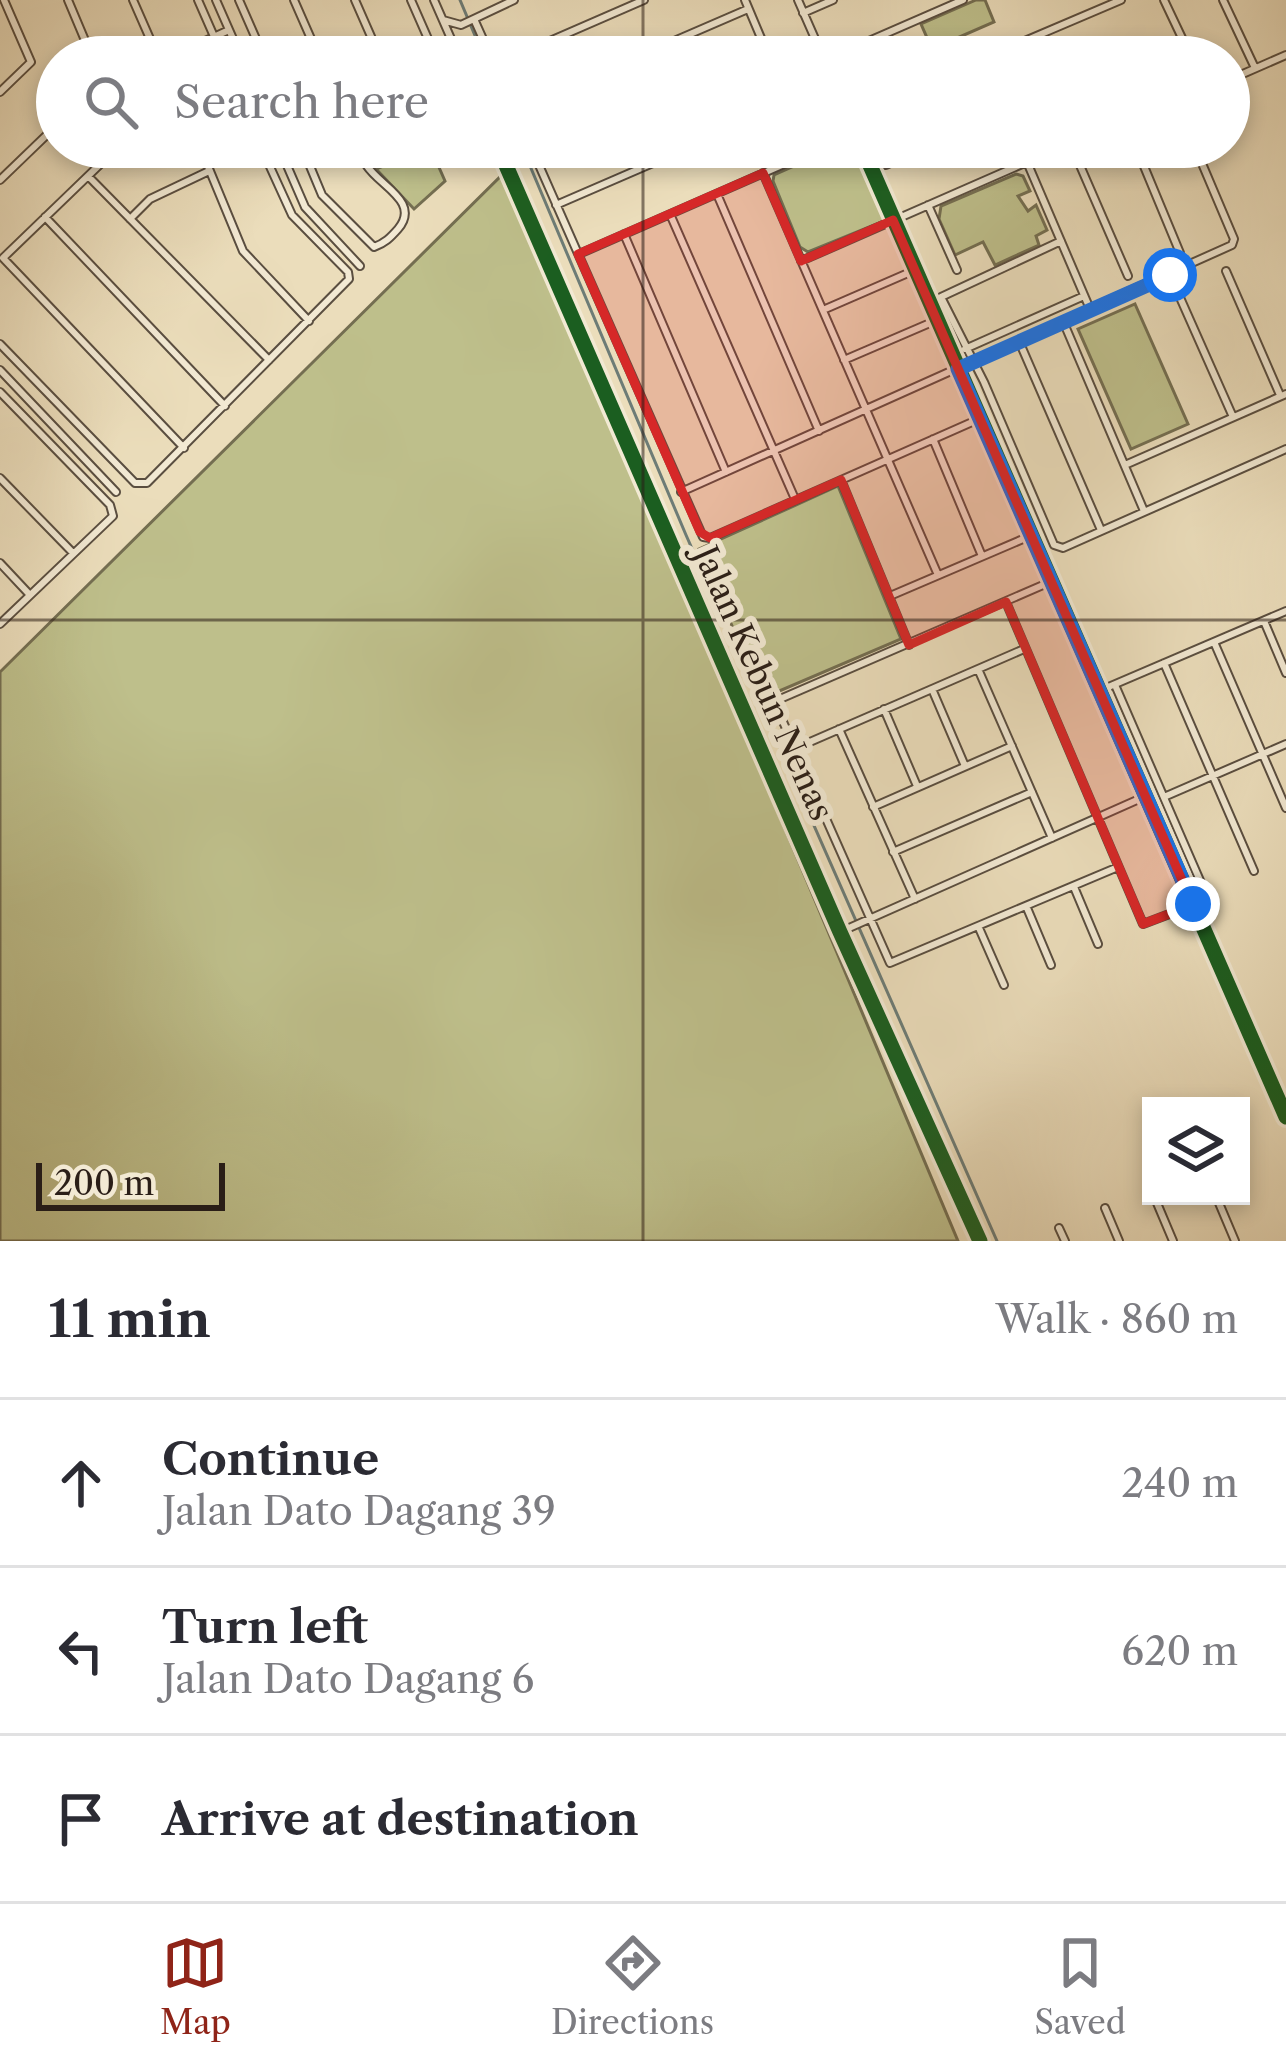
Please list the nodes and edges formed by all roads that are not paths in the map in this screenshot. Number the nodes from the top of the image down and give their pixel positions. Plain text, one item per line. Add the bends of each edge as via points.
1 (4, 0) edge
2 (68, 0) edge
3 (134, 0) edge
4 (198, 0) edge
5 (216, 0) edge
6 (239, 0) edge
7 (294, 0) edge
8 (356, 0) edge
9 (411, 0) edge
10 (434, 0) edge
11 (514, 0) edge
12 (644, 0) edge
13 (798, 0) edge
14 (833, 0) edge
15 (963, 0) edge
16 (1164, 0) edge
17 (1223, 0) edge
18 (1115, 1) edge
19 (747, 4) edge
20 (803, 13) junction
21 (474, 19) junction
22 (442, 20) junction
23 (229, 30) junction
24 (83, 36) edge
25 (149, 36) edge
26 (214, 36) edge
27 (216, 36) edge
28 (232, 36) edge
29 (255, 36) edge
30 (310, 36) edge
31 (371, 36) edge
32 (427, 36) edge
33 (449, 36) edge
34 (482, 36) edge
35 (561, 36) edge
36 (681, 36) edge
37 (759, 36) edge
38 (813, 36) edge
39 (880, 36) edge
40 (1035, 36) edge
41 (1181, 36) edge
42 (1240, 36) edge
43 (1286, 55) edge
44 (1250, 57) edge
45 (1255, 68) junction
46 (1250, 70) edge
47 (0, 92) edge
48 (36, 144) edge
49 (96, 168) edge
50 (208, 168) edge
51 (271, 168) edge
52 (288, 168) edge
53 (311, 168) edge
54 (369, 168) edge
55 (507, 168) edge
56 (540, 168) edge
57 (641, 168) edge
58 (773, 168) edge
59 (871, 168) edge
60 (1013, 168) edge
61 (1030, 168) edge
62 (1081, 168) edge
63 (1145, 168) edge
64 (1204, 168) edge
65 (209, 171) junction
66 (763, 173) junction
67 (1, 176) edge
68 (88, 176) junction
69 (717, 194) junction
70 (322, 195) junction
71 (556, 205) junction
72 (928, 205) junction
73 (305, 207) junction
74 (670, 214) junction
75 (45, 217) junction
76 (130, 219) junction
77 (893, 220) junction
78 (624, 234) junction
79 (1061, 241) junction
80 (1180, 253) dead end
81 (578, 254) junction
82 (2, 259) edge
83 (801, 261) junction
84 (361, 266) dead end
85 (915, 270) junction
86 (957, 270) dead end
87 (1226, 272) dead end
88 (1170, 275) junction
89 (1127, 276) dead end
90 (1084, 296) junction
91 (1090, 309) junction
92 (823, 310) junction
93 (937, 320) junction
94 (308, 321) junction
95 (1063, 321) junction
96 (1019, 341) junction
97 (0, 344) edge
98 (965, 350) junction
99 (269, 360) junction
100 (844, 360) junction
101 (971, 362) junction
102 (958, 369) junction
103 (0, 370) edge
104 (0, 392) edge
105 (1283, 395) edge
106 (226, 406) junction
107 (865, 410) junction
108 (1233, 417) junction
109 (980, 419) junction
110 (819, 431) junction
111 (933, 439) junction
112 (184, 448) junction
113 (1286, 449) edge
114 (774, 451) junction
115 (886, 460) junction
116 (1124, 465) junction
117 (726, 472) junction
118 (0, 478) edge
119 (841, 479) junction
120 (116, 492) dead end
121 (681, 493) junction
122 (795, 500) junction
123 (1144, 511) junction
124 (1101, 530) junction
125 (1030, 536) junction
126 (73, 553) junction
127 (982, 556) junction
128 (0, 563) edge
129 (938, 575) junction
130 (1050, 582) junction
131 (30, 595) junction
132 (889, 596) junction
133 (1006, 602) junction
134 (1286, 611) edge
135 (1264, 621) junction
136 (0, 624) edge
137 (1214, 642) junction
138 (909, 645) junction
139 (1024, 649) junction
140 (1165, 663) junction
141 (978, 669) junction
142 (1286, 673) edge
143 (1114, 685) junction
144 (932, 689) junction
145 (1100, 691) junction
146 (884, 710) junction
147 (839, 729) junction
148 (1286, 744) edge
149 (1012, 746) junction
150 (795, 748) junction
151 (1262, 754) junction
152 (965, 766) junction
153 (1214, 775) junction
154 (917, 786) junction
155 (1032, 792) junction
156 (1146, 796) junction
157 (1164, 797) junction
158 (873, 807) junction
159 (1286, 808) edge
160 (1097, 818) junction
161 (1052, 838) junction
162 (893, 852) junction
163 (1118, 867) junction
164 (1254, 871) dead end
165 (1073, 886) junction
166 (1205, 892) dead end
167 (915, 899) junction
168 (1193, 904) junction
169 (1026, 907) junction
170 (869, 919) junction
171 (979, 927) junction
172 (840, 932) junction
173 (1098, 944) dead end
174 (1051, 965) dead end
175 (1004, 985) dead end
176 (1286, 1117) edge
177 (1158, 1205) edge
178 (1220, 1205) edge
179 (1105, 1208) dead end
180 (1059, 1228) dead end
181 (980, 1241) edge
182 (1065, 1241) edge
183 (1119, 1241) edge
184 (1173, 1241) edge
185 (1235, 1241) edge

1 - 47 street via 32,62
2 - 24 street
3 - 25 street
4 - 26 street
5 - 23 street
6 - 29 street
7 - 30 street
8 - 31 street
9 - 32 street
10 - 22 street
11 - 21 street
12 - 35 street
13 - 20 street
14 - 20 street
15 - 39 street
16 - 41 street
17 - 42 street
18 - 40 street
19 - 36 street
19 - 37 street
20 - 38 street
21 - 22 street via 456,26
21 - 34 street
22 - 33 street
23 - 27 street
23 - 28 street
43 - 45 street
44 - 45 street
45 - 46 street
48 - 67 street
49 - 68 street
50 - 65 street
51 - 94 street via 292,215 348,272
52 - 73 street
53 - 70 street
54 - 70 street via 406,212 383,244 367,242
55 - 172 street, Jalan Kebun Nenas
56 - 71 street
57 - 71 street
58 - 66 street
59 - 77 street
60 - 72 street
61 - 79 street
62 - 89 street
63 - 80 street
64 - 88 street via 1234,239
65 - 76 street via 150,199
65 - 94 street via 243,251
66 - 69 street
66 - 83 street
68 - 75 street
68 - 76 street
69 - 74 street
69 - 110 street
70 - 73 street
71 - 81 street
72 - 77 street
72 - 86 street
73 - 84 street
74 - 78 street
74 - 114 street
75 - 82 street
75 - 106 street
76 - 99 street
77 - 83 street
77 - 85 street
78 - 81 street
78 - 117 street
79 - 90 street
79 - 98 street via 940,297
81 - 121 street
82 - 112 street
83 - 92 street
85 - 92 street
85 - 93 street
87 - 105 street
88 - 91 street
88 - 108 street
90 - 91 street
90 - 98 street
91 - 95 street
92 - 100 street
93 - 100 street
93 - 102 street
94 - 99 street
95 - 96 street
95 - 116 street
96 - 101 street
96 - 124 street
97 - 112 street via 135,484 147,483
98 - 101 street
99 - 106 street
100 - 107 street
101 - 102 street
101 - 124 street via 1054,545
102 - 107 street
102 - 109 street
103 - 120 street
104 - 126 street via 110,505 113,516
105 - 108 street
106 - 112 street
107 - 110 street
107 - 115 street
108 - 116 street
109 - 111 street
109 - 125 street
110 - 114 street
111 - 115 street
111 - 127 street
113 - 123 street
114 - 117 street
114 - 122 street
115 - 119 street
115 - 129 street
116 - 123 street
117 - 121 street
118 - 126 street
119 - 122 street
119 - 132 street
121 - 122 street via 710,538
123 - 124 street
125 - 127 street
125 - 130 street
126 - 131 street
127 - 129 street
128 - 131 street
129 - 132 street
130 - 133 street
130 - 145 street
131 - 136 street
132 - 138 street
133 - 138 street
133 - 139 street
134 - 135 street
135 - 137 street
135 - 142 street
137 - 140 street
137 - 151 street
138 - 150 street via 777,702
139 - 141 street
139 - 160 street
140 - 143 street
140 - 153 street
141 - 144 street
141 - 149 street
143 - 145 street
143 - 157 street
144 - 146 street
144 - 152 street
145 - 156 street
146 - 147 street
146 - 154 street
147 - 150 street
147 - 158 street
148 - 151 street
149 - 152 street
149 - 155 street
150 - 170 street
151 - 153 street
151 - 159 street
152 - 154 street
153 - 157 street
153 - 164 street
154 - 158 street
155 - 161 street
155 - 162 street
156 - 160 street
156 - 168 street
157 - 166 street
158 - 162 street
160 - 161 street
160 - 163 street
161 - 167 street
162 - 167 street
163 - 165 street
163 - 168 street via 1143,924
165 - 169 street
165 - 173 street
167 - 170 street
168 - 176 street
169 - 171 street
169 - 174 street
170 - 171 street via 890,963
170 - 172 street
171 - 175 street
172 - 181 street, Jalan Kebun Nenas
177 - 184 street
178 - 185 street
179 - 183 street
180 - 182 street

